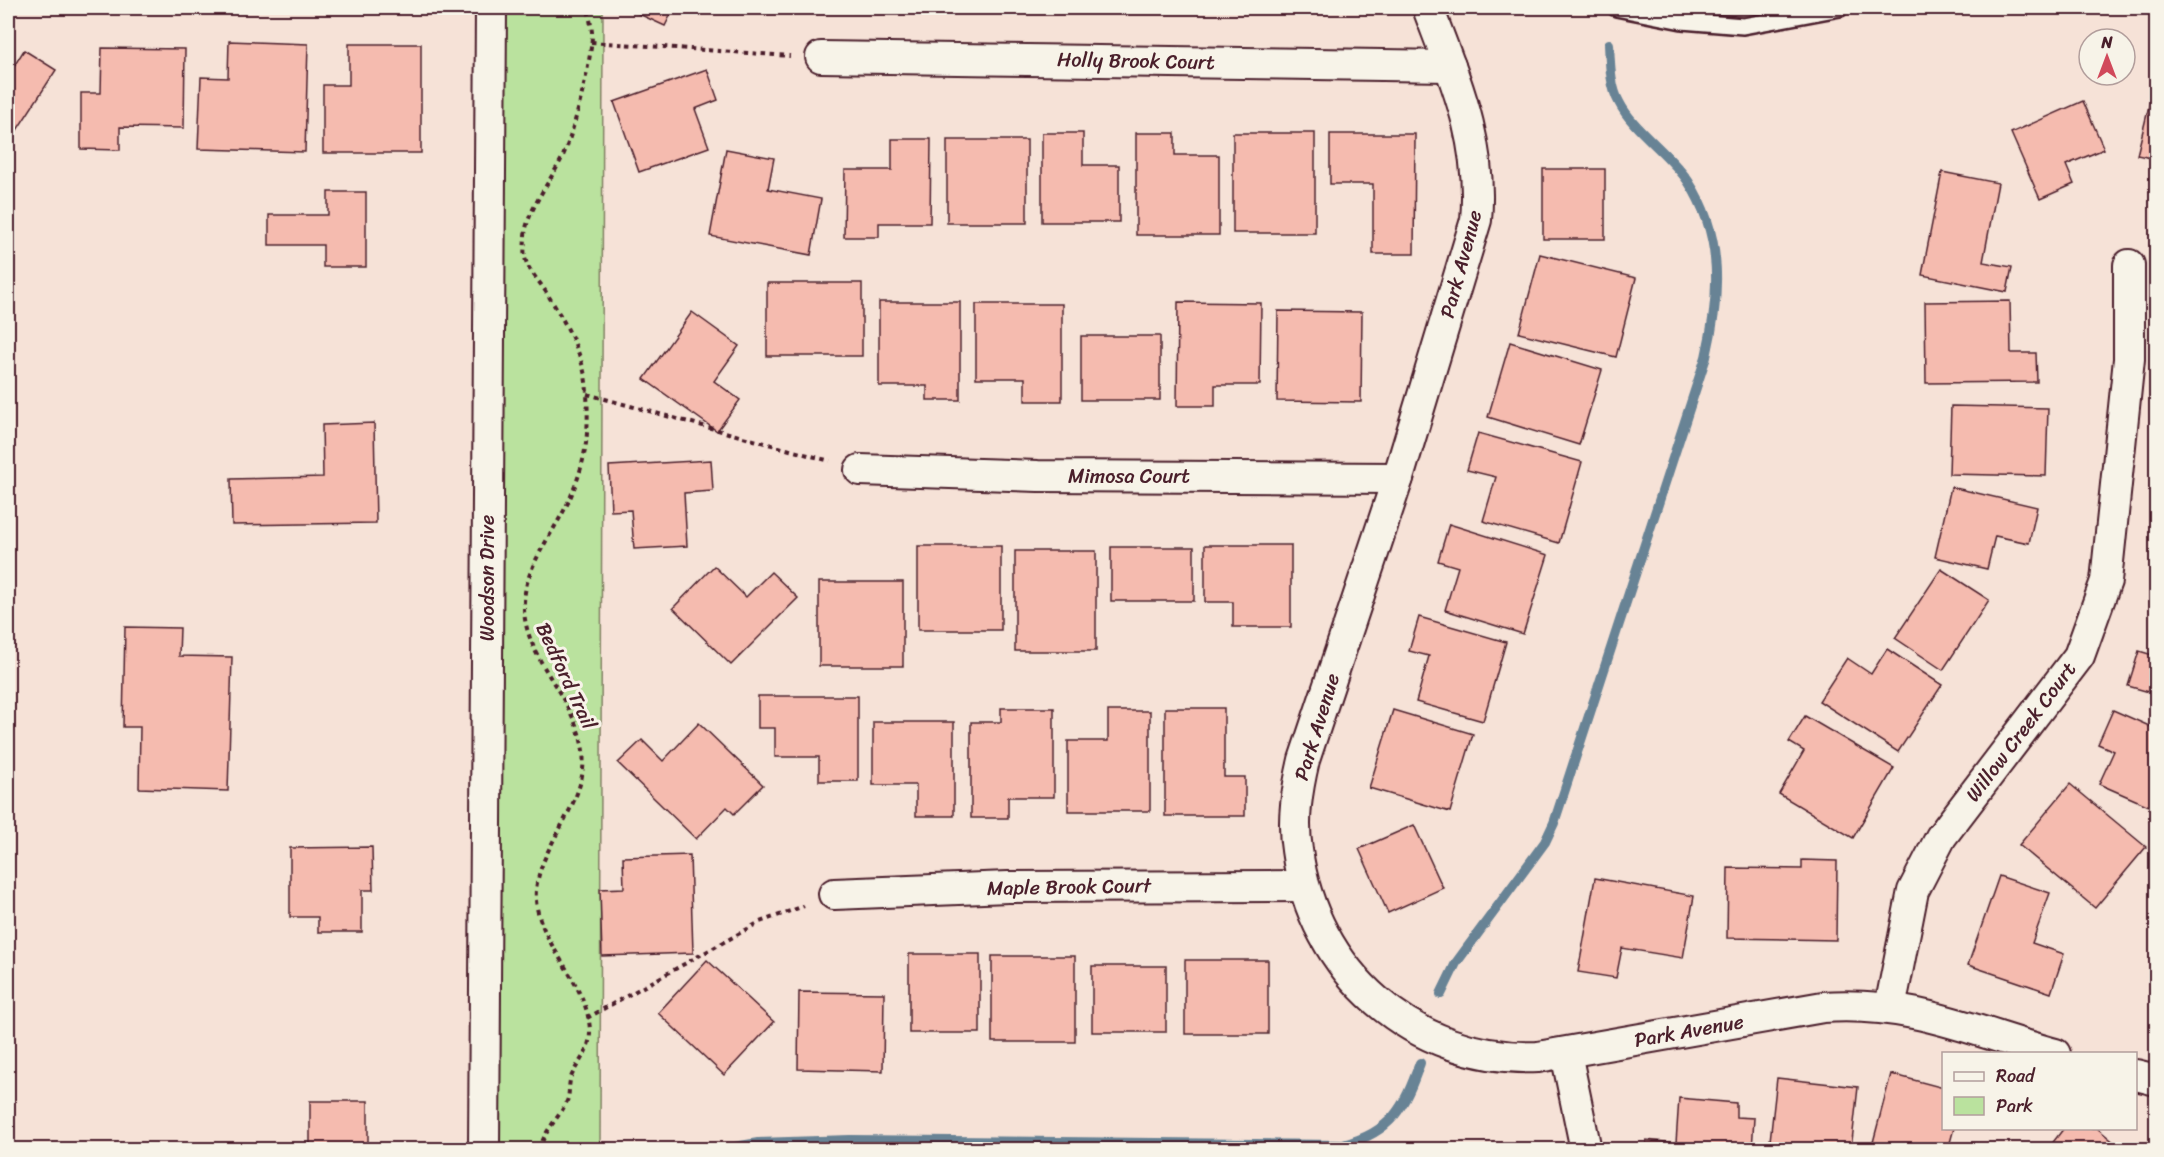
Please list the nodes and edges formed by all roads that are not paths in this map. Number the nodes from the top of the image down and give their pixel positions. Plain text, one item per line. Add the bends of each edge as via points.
1 (491, 8) edge
2 (1428, 8) edge
3 (1616, 8) edge
4 (1840, 8) edge
5 (821, 57) road end
6 (1450, 66) junction
7 (2129, 265) dead end
8 (860, 470) road end
9 (1398, 478) junction
10 (1303, 886) junction
11 (834, 894) road end
12 (1890, 1008) junction
13 (2052, 1052) edge
14 (1566, 1053) junction
15 (2137, 1075) edge
16 (2157, 1080) edge
17 (484, 1149) edge
18 (1586, 1149) edge

1 - 17 street, Woodson Drive
2 - 6 street, Park Avenue
3 - 4 lane via 1682,21 1743,26
5 - 6 street, Holly Brook Court
6 - 9 street, Park Avenue via 1476,153 1476,220
7 - 12 street, Willow Creek Court via 2129,359 2106,581 2079,656 1924,864 1913,891
8 - 9 street, Mimosa Court via 1038,476
9 - 10 street, Park Avenue via 1302,770 1295,821
10 - 11 street, Maple Brook Court via 1008,887
10 - 14 street, Park Avenue via 1338,958 1361,987 1417,1030 1450,1046 1482,1055 1510,1058
12 - 13 street, Park Avenue via 1961,1023
12 - 14 street, Park Avenue via 1823,1007
14 - 18 street
15 - 16 street

